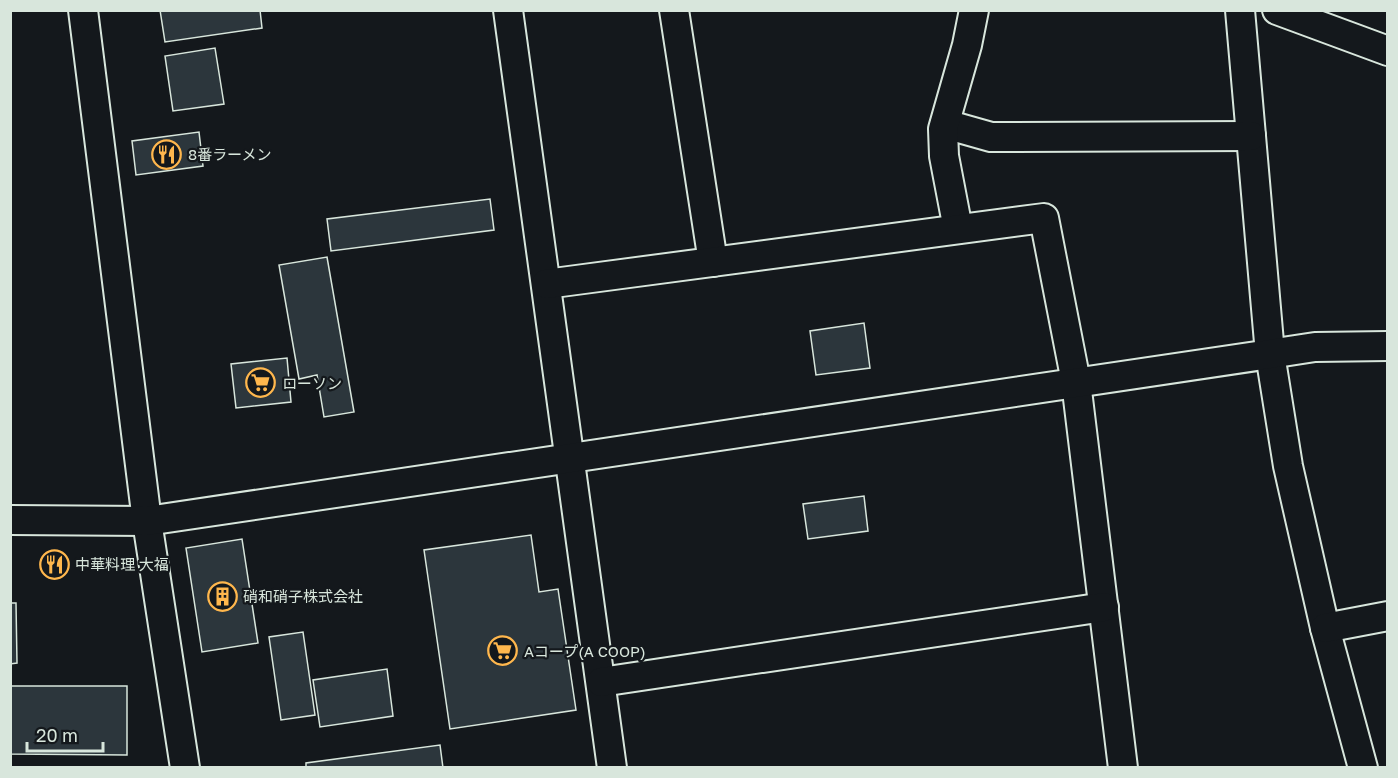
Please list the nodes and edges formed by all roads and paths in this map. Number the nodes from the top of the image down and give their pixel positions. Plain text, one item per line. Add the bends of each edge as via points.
1 (83, 10) edge
2 (508, 10) edge
3 (674, 10) edge
4 (974, 10) edge
5 (1240, 10) edge
6 (1277, 10) edge
7 (1388, 51) edge
8 (945, 124) junction
9 (1251, 136) junction
10 (958, 229) junction
11 (713, 262) junction
12 (546, 284) junction
13 (1388, 346) edge
14 (1270, 354) junction
15 (1076, 382) junction
16 (571, 458) junction
17 (10, 520) edge
18 (147, 521) junction
19 (1104, 607) junction
20 (1388, 616) edge
21 (1325, 628) junction
22 (601, 682) junction
23 (185, 768) edge
24 (612, 768) edge
25 (1123, 768) edge
26 (1363, 768) edge

1 - 18 street
2 - 12 street
3 - 11 street
4 - 8 street
5 - 9 street
6 - 7 street
8 - 9 street via 991,137
8 - 10 street via 944,156
9 - 14 street
10 - 11 street
10 - 15 street via 1044,218
11 - 12 street
12 - 16 street
13 - 14 street via 1315,347
14 - 15 street
14 - 21 street via 1288,466
15 - 16 street
15 - 19 street
16 - 18 street
16 - 22 street
17 - 18 street
18 - 23 street
19 - 22 street
19 - 25 street
20 - 21 street
21 - 26 street
22 - 24 street

